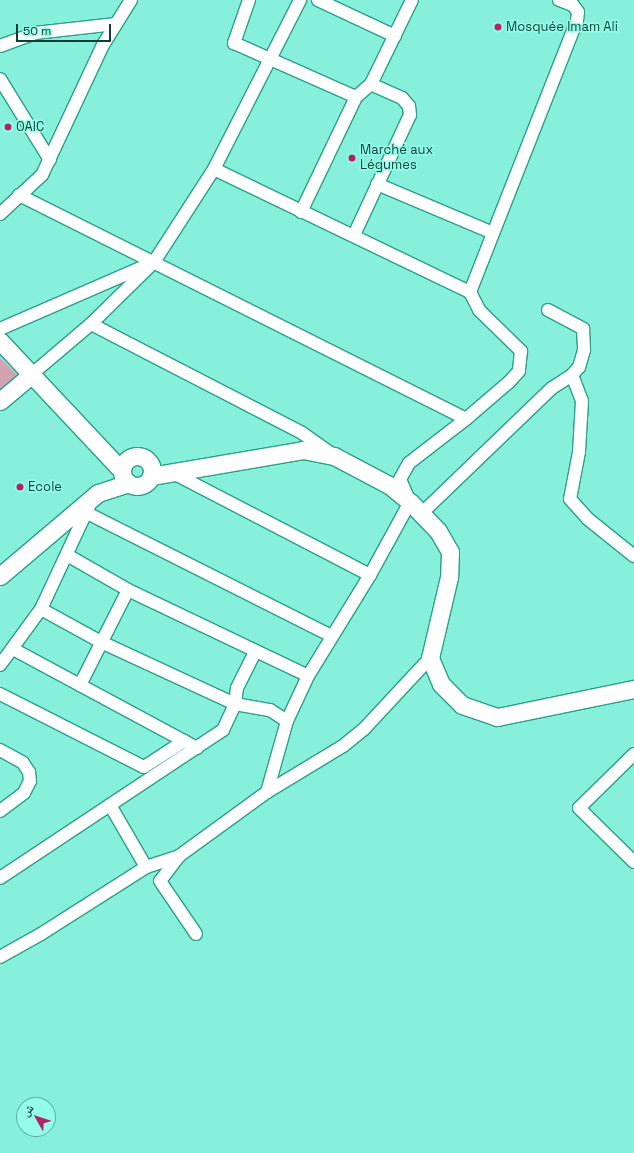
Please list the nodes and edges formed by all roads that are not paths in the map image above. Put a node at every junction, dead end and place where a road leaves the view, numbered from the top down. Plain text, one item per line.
1 (131, 0) edge
2 (249, 0) edge
3 (300, 0) edge
4 (318, 0) edge
5 (412, 0) edge
6 (559, 0) edge
7 (115, 24) junction
8 (395, 36) junction
9 (0, 46) edge
10 (271, 58) junction
11 (0, 79) edge
12 (371, 84) junction
13 (356, 97) junction
14 (50, 160) junction
15 (214, 169) junction
16 (377, 184) junction
17 (19, 196) junction
18 (301, 212) junction
19 (0, 214) edge
20 (493, 233) junction
21 (354, 235) junction
22 (154, 262) junction
23 (470, 292) junction
24 (548, 310) dead end
25 (91, 324) junction
26 (0, 329) edge
27 (0, 341) edge
28 (32, 374) junction
29 (572, 375) junction
30 (0, 401) edge
31 (466, 419) junction
32 (336, 457) junction
33 (126, 470) junction
34 (173, 473) junction
35 (151, 476) junction
36 (98, 493) junction
37 (416, 507) junction
38 (85, 512) junction
39 (67, 556) junction
40 (634, 556) edge
41 (370, 575) junction
42 (0, 576) edge
43 (128, 590) junction
44 (41, 609) junction
45 (332, 636) junction
46 (101, 642) junction
47 (13, 649) junction
48 (255, 652) junction
49 (430, 658) junction
50 (0, 665) edge
51 (308, 676) junction
52 (80, 685) junction
53 (632, 691) edge
54 (0, 694) edge
55 (235, 704) junction
56 (287, 721) junction
57 (184, 741) junction
58 (197, 748) junction
59 (0, 750) edge
60 (634, 754) edge
61 (267, 792) junction
62 (110, 805) junction
63 (0, 811) edge
64 (179, 856) junction
65 (634, 862) edge
66 (146, 867) junction
67 (0, 878) edge
68 (196, 934) dead end
69 (0, 957) edge

1 - 7 street
2 - 10 street
3 - 10 street
4 - 8 street
5 - 8 street
6 - 20 street
7 - 9 street
7 - 14 street
8 - 12 street
10 - 13 street
10 - 15 street
11 - 14 street
12 - 13 street
12 - 16 street
13 - 18 street
14 - 17 street
15 - 18 street
15 - 22 street
16 - 20 street
16 - 21 street
17 - 19 street
17 - 22 street
18 - 21 street
20 - 23 street
21 - 23 street
22 - 25 street
22 - 26 street
22 - 31 street
23 - 31 street
24 - 29 street
25 - 28 street
25 - 32 street
27 - 28 main road
28 - 30 main road
28 - 33 main road
29 - 37 street
29 - 40 street
31 - 37 street
32 - 34 main road
32 - 37 main road
33 - 35 main road
33 - 35 main road
33 - 36 main road
34 - 35 main road
34 - 41 street
36 - 38 street
36 - 42 main road
37 - 41 street
37 - 49 main road
38 - 39 street
38 - 45 street
39 - 43 street
39 - 44 street
41 - 45 street
43 - 46 street
43 - 48 street
44 - 46 street
44 - 47 street
45 - 51 street
46 - 52 street
46 - 55 street
47 - 50 street
47 - 52 street
48 - 51 street
48 - 55 street
49 - 53 main road
49 - 61 street
51 - 56 street
52 - 57 street
54 - 57 street
55 - 56 street
55 - 58 street
56 - 61 street
57 - 58 street
58 - 62 street
59 - 63 street
60 - 65 street
61 - 64 street
62 - 66 street
62 - 67 street
64 - 66 street
64 - 68 street
66 - 69 street

